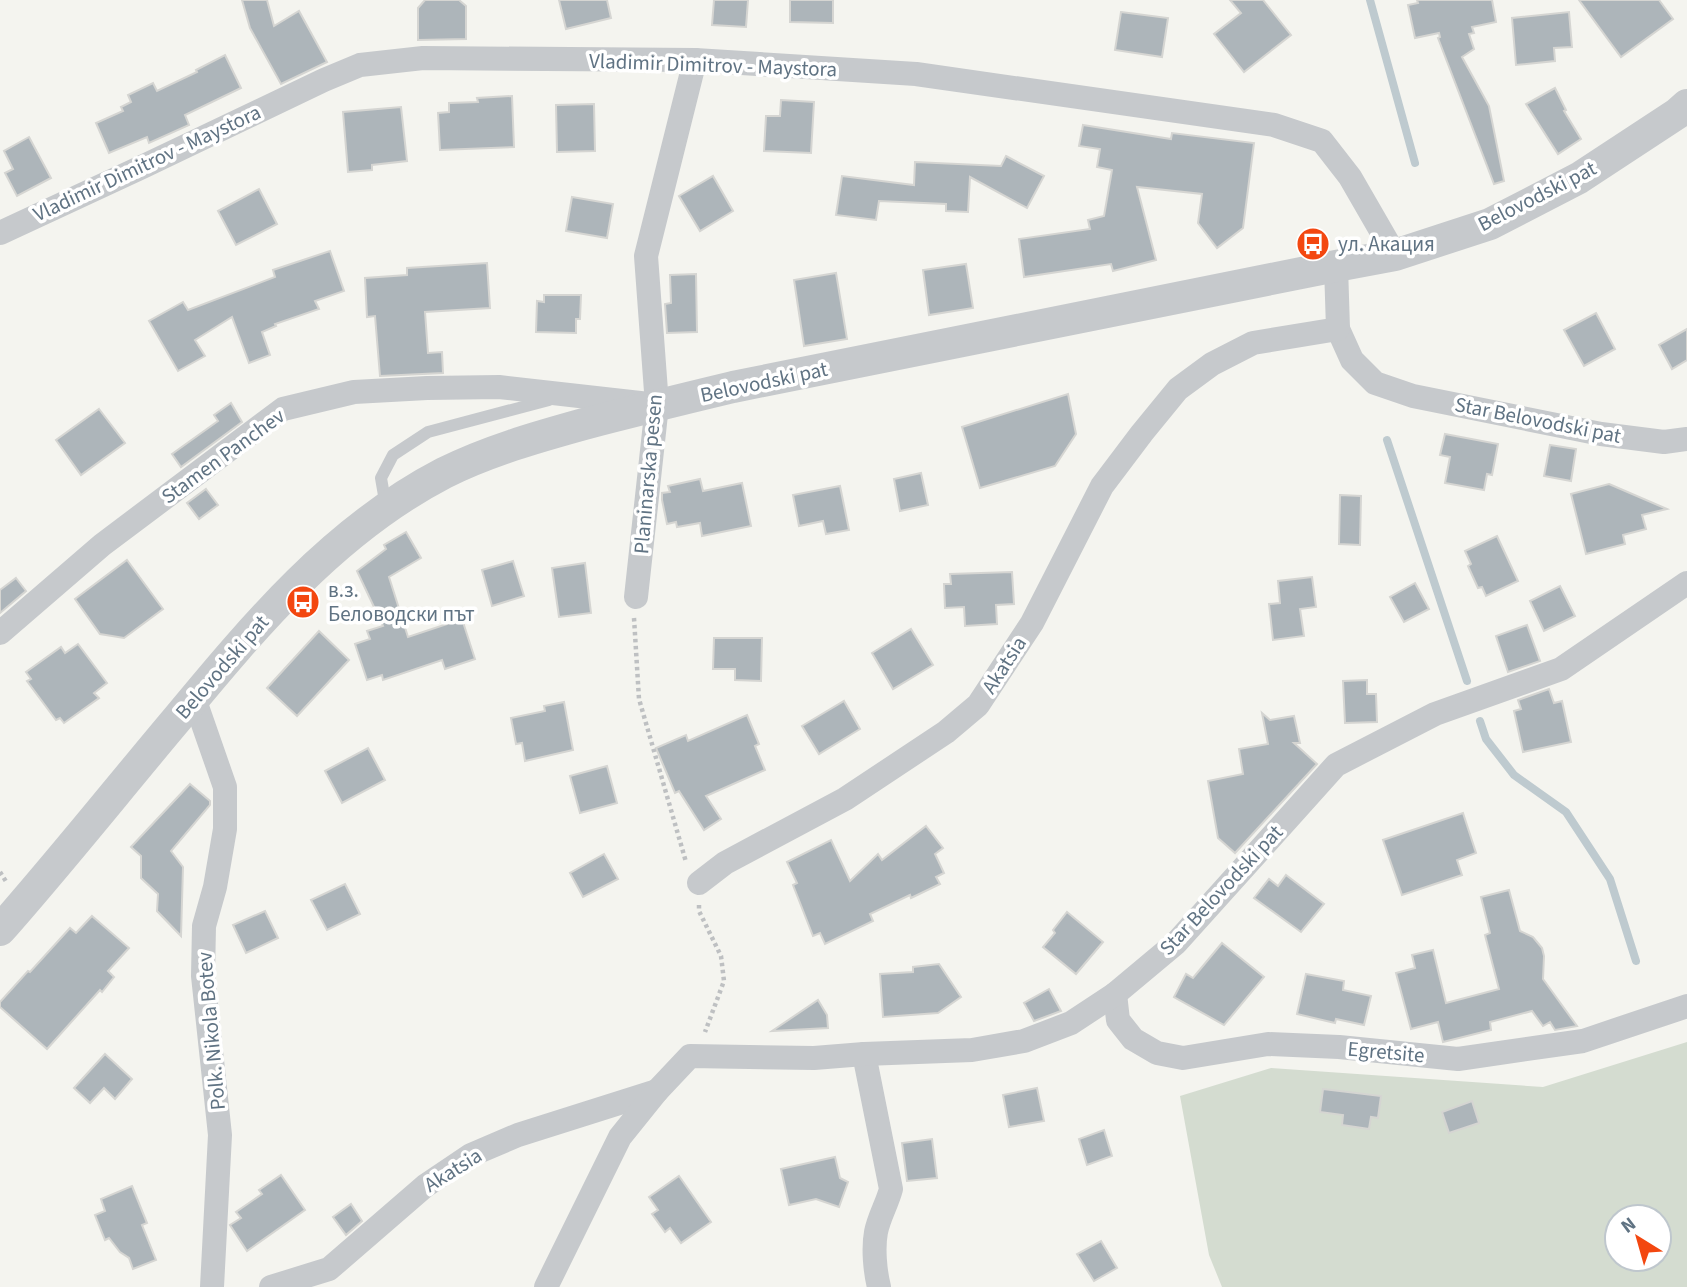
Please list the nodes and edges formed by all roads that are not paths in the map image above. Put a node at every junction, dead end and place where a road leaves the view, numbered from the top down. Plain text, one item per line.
1 (695, 60) junction
2 (1687, 105) edge
3 (0, 233) edge
4 (1395, 256) junction
5 (1336, 266) junction
6 (1338, 329) junction
7 (574, 394) junction
8 (657, 405) junction
9 (1687, 439) edge
10 (386, 508) junction
11 (1687, 583) edge
12 (636, 597) road end
13 (0, 633) edge
14 (194, 698) junction
15 (699, 883) road end
16 (0, 930) edge
17 (1115, 994) junction
18 (1687, 1006) edge
19 (864, 1054) junction
20 (657, 1091) junction
21 (212, 1287) edge
22 (271, 1287) edge
23 (546, 1287) edge
24 (879, 1287) edge

1 - 3 street, Vladimir Dimitrov - Maystora
1 - 4 street, Vladimir Dimitrov - Maystora
1 - 8 street, Planinarska pesen
2 - 4 street, Belovodski pat
4 - 5 street, Belovodski pat
5 - 6 street
5 - 8 street, Belovodski pat
6 - 9 street, Star Belovodski pat
6 - 15 street, Akatsia
7 - 8 street, Stamen Panchev
7 - 10 lane
7 - 13 street, Stamen Panchev
8 - 10 street, Belovodski pat
8 - 12 street, Planinarska pesen
10 - 14 street, Belovodski pat
11 - 17 street, Star Belovodski pat
14 - 16 street, Belovodski pat
14 - 21 street, Polk. Nikola Botev
17 - 18 street, Egretsite
17 - 19 street, Star Belovodski pat
19 - 20 street, Star Belovodski pat
19 - 24 street
20 - 22 street, Akatsia
20 - 23 street

